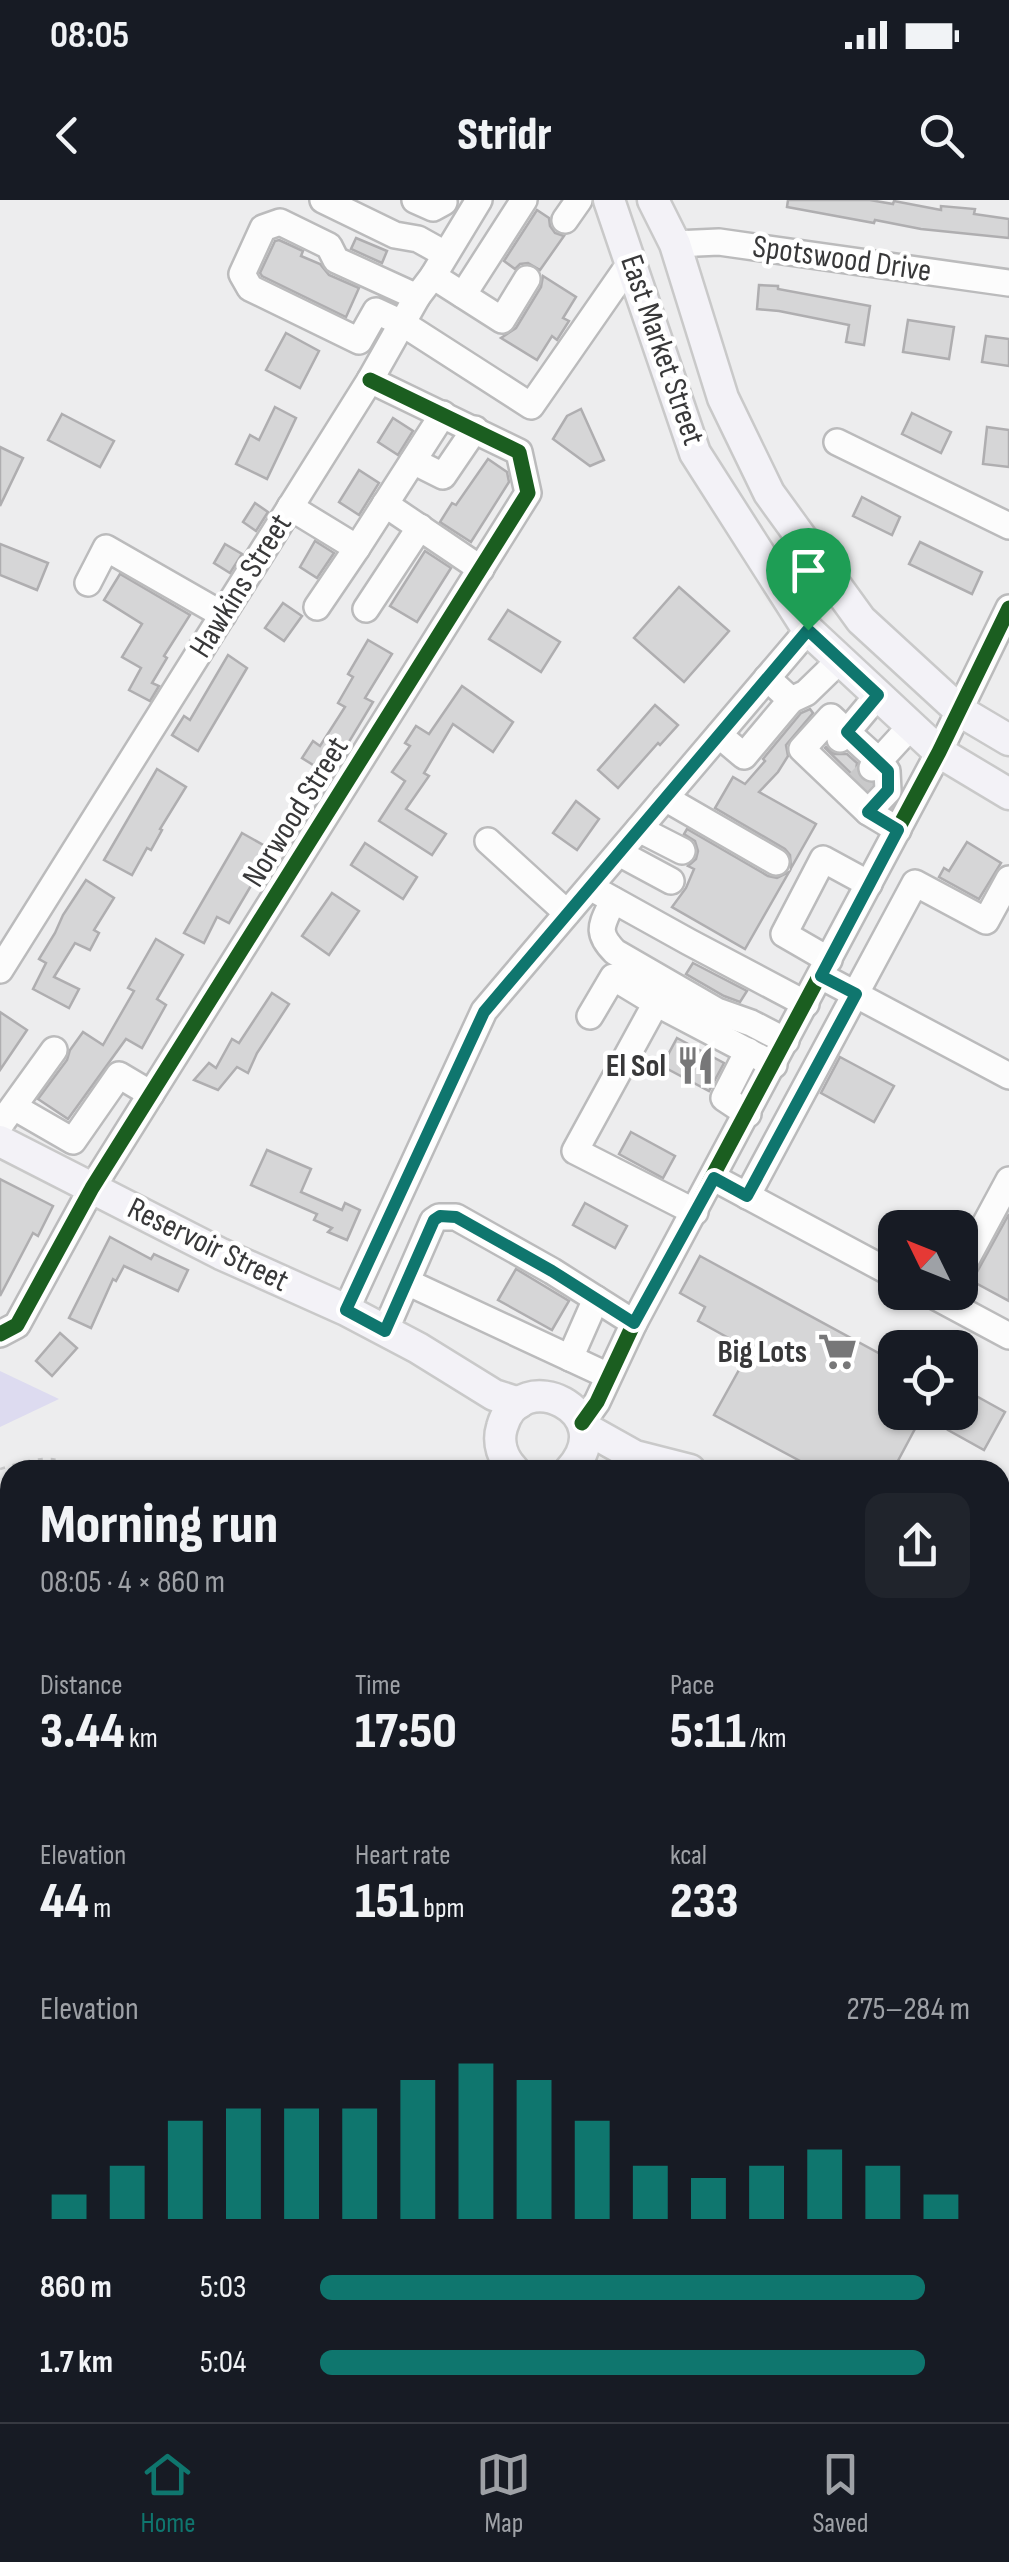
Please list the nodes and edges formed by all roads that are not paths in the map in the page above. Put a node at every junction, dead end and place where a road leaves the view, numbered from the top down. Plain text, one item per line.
1 (323, 200) edge
2 (415, 200) edge
3 (524, 200) edge
4 (610, 200) edge
5 (652, 200) edge
6 (444, 201) edge
7 (474, 208) edge
8 (675, 244) junction
9 (631, 262) junction
10 (439, 265) junction
11 (527, 279) dead end
12 (1009, 284) edge
13 (463, 295) junction
14 (417, 297) junction
15 (402, 324) junction
16 (359, 342) junction
17 (384, 355) junction
18 (370, 380) junction
19 (443, 414) junction
20 (475, 429) junction
21 (836, 442) dead end
22 (413, 461) junction
23 (385, 504) junction
24 (290, 507) junction
25 (1009, 526) edge
26 (420, 528) junction
27 (357, 548) junction
28 (481, 569) junction
29 (88, 584) dead end
30 (316, 608) dead end
31 (1009, 608) edge
32 (366, 609) dead end
33 (223, 615) junction
34 (808, 630) junction
35 (840, 660) junction
36 (767, 678) junction
37 (878, 695) junction
38 (791, 700) junction
39 (960, 711) junction
40 (911, 726) junction
41 (719, 735) junction
42 (1009, 740) edge
43 (832, 748) junction
44 (939, 752) junction
45 (864, 777) junction
46 (1009, 794) edge
47 (665, 798) junction
48 (868, 812) junction
49 (638, 830) junction
50 (898, 830) junction
51 (488, 841) dead end
52 (619, 852) junction
53 (682, 852) dead end
54 (793, 871) junction
55 (1009, 879) edge
56 (671, 881) dead end
57 (870, 884) junction
58 (590, 886) junction
59 (613, 900) junction
60 (568, 913) junction
61 (825, 968) junction
62 (0, 970) edge
63 (856, 994) junction
64 (656, 1004) junction
65 (806, 1004) junction
66 (590, 1016) dead end
67 (786, 1041) junction
68 (54, 1050) dead end
69 (748, 1051) junction
70 (774, 1065) junction
71 (1009, 1076) edge
72 (151, 1094) junction
73 (748, 1114) junction
74 (7, 1116) edge
75 (0, 1141) edge
76 (714, 1178) junction
77 (1009, 1180) edge
78 (92, 1188) junction
79 (747, 1196) junction
80 (696, 1212) junction
81 (978, 1238) edge
82 (878, 1266) edge
83 (407, 1282) junction
84 (596, 1299) junction
85 (346, 1310) junction
86 (964, 1310) edge
87 (634, 1323) junction
88 (385, 1331) junction
89 (0, 1334) edge
90 (1009, 1336) edge
91 (418, 1348) junction
92 (570, 1358) junction
93 (600, 1372) junction
94 (561, 1400) junction
95 (519, 1403) junction
96 (584, 1426) junction
97 (635, 1456) junction
98 (508, 1460) edge
99 (577, 1460) edge
100 (611, 1460) edge
101 (651, 1460) edge

1 - 10 street
2 - 6 street
3 - 13 street
4 - 9 main road, East Market Street
5 - 8 main road, East Market Street
6 - 7 street
7 - 10 street, Hawkins Street
8 - 12 street, Spotswood Drive
8 - 39 main road, East Market Street
9 - 15 street
9 - 34 main road, East Market Street
10 - 13 street
10 - 14 street, Hawkins Street
11 - 13 street
14 - 15 street, Hawkins Street
14 - 16 street
15 - 16 street
15 - 17 street, Hawkins Street
16 - 17 street
17 - 18 street, Hawkins Street
18 - 19 street, Norwood Street
18 - 24 street, Hawkins Street
19 - 20 street, Norwood Street
19 - 22 street
20 - 22 street
20 - 28 street, Norwood Street
21 - 25 street
22 - 23 street
23 - 26 street
23 - 27 street
24 - 27 street
24 - 33 street, Hawkins Street
26 - 28 street
26 - 32 street
27 - 30 street
28 - 72 street, Norwood Street
29 - 33 street
31 - 39 street
33 - 62 street, Hawkins Street
34 - 35 main road, East Market Street
34 - 36 street
35 - 37 main road, East Market Street
35 - 38 street
36 - 38 street
36 - 41 street
37 - 40 main road, East Market Street
37 - 43 street
38 - 41 street
39 - 42 main road, East Market Street
39 - 44 street
40 - 44 main road, East Market Street
40 - 45 street
41 - 47 street
43 - 45 street
43 - 45 street
44 - 46 main road, East Market Street
44 - 50 street
45 - 48 street
45 - 48 street
47 - 49 street
47 - 54 street
48 - 50 street
49 - 52 street
49 - 53 street
50 - 57 street
51 - 60 street
52 - 56 street
52 - 58 street
54 - 57 street
54 - 61 street
55 - 63 street
57 - 61 street
58 - 59 street
58 - 60 street
59 - 65 street
59 - 67 street
60 - 85 street
61 - 63 street
61 - 65 street
63 - 71 street
63 - 79 street
64 - 66 street
64 - 69 street
64 - 80 street
65 - 67 street
67 - 70 street
68 - 74 street
69 - 70 street
69 - 73 street
70 - 73 street
72 - 74 street
72 - 78 street, Norwood Street
73 - 76 street
75 - 78 main road, Reservoir Street
76 - 79 street
76 - 80 street
77 - 81 street
78 - 85 main road, Reservoir Street
78 - 89 street, Norwood Street
79 - 82 street
80 - 87 street
83 - 84 street
83 - 88 street
83 - 92 street
84 - 87 street
84 - 92 street
85 - 88 main road, Reservoir Street
86 - 90 street
87 - 93 street
87 - 96 street
88 - 91 main road, Reservoir Street
91 - 95 main road, Reservoir Street
91 - 98 main road, Reservoir Street
92 - 93 street
93 - 94 street
94 - 95 main road
94 - 96 main road
95 - 98 main road
96 - 97 main road
96 - 99 main road
97 - 100 main road
97 - 101 main road

